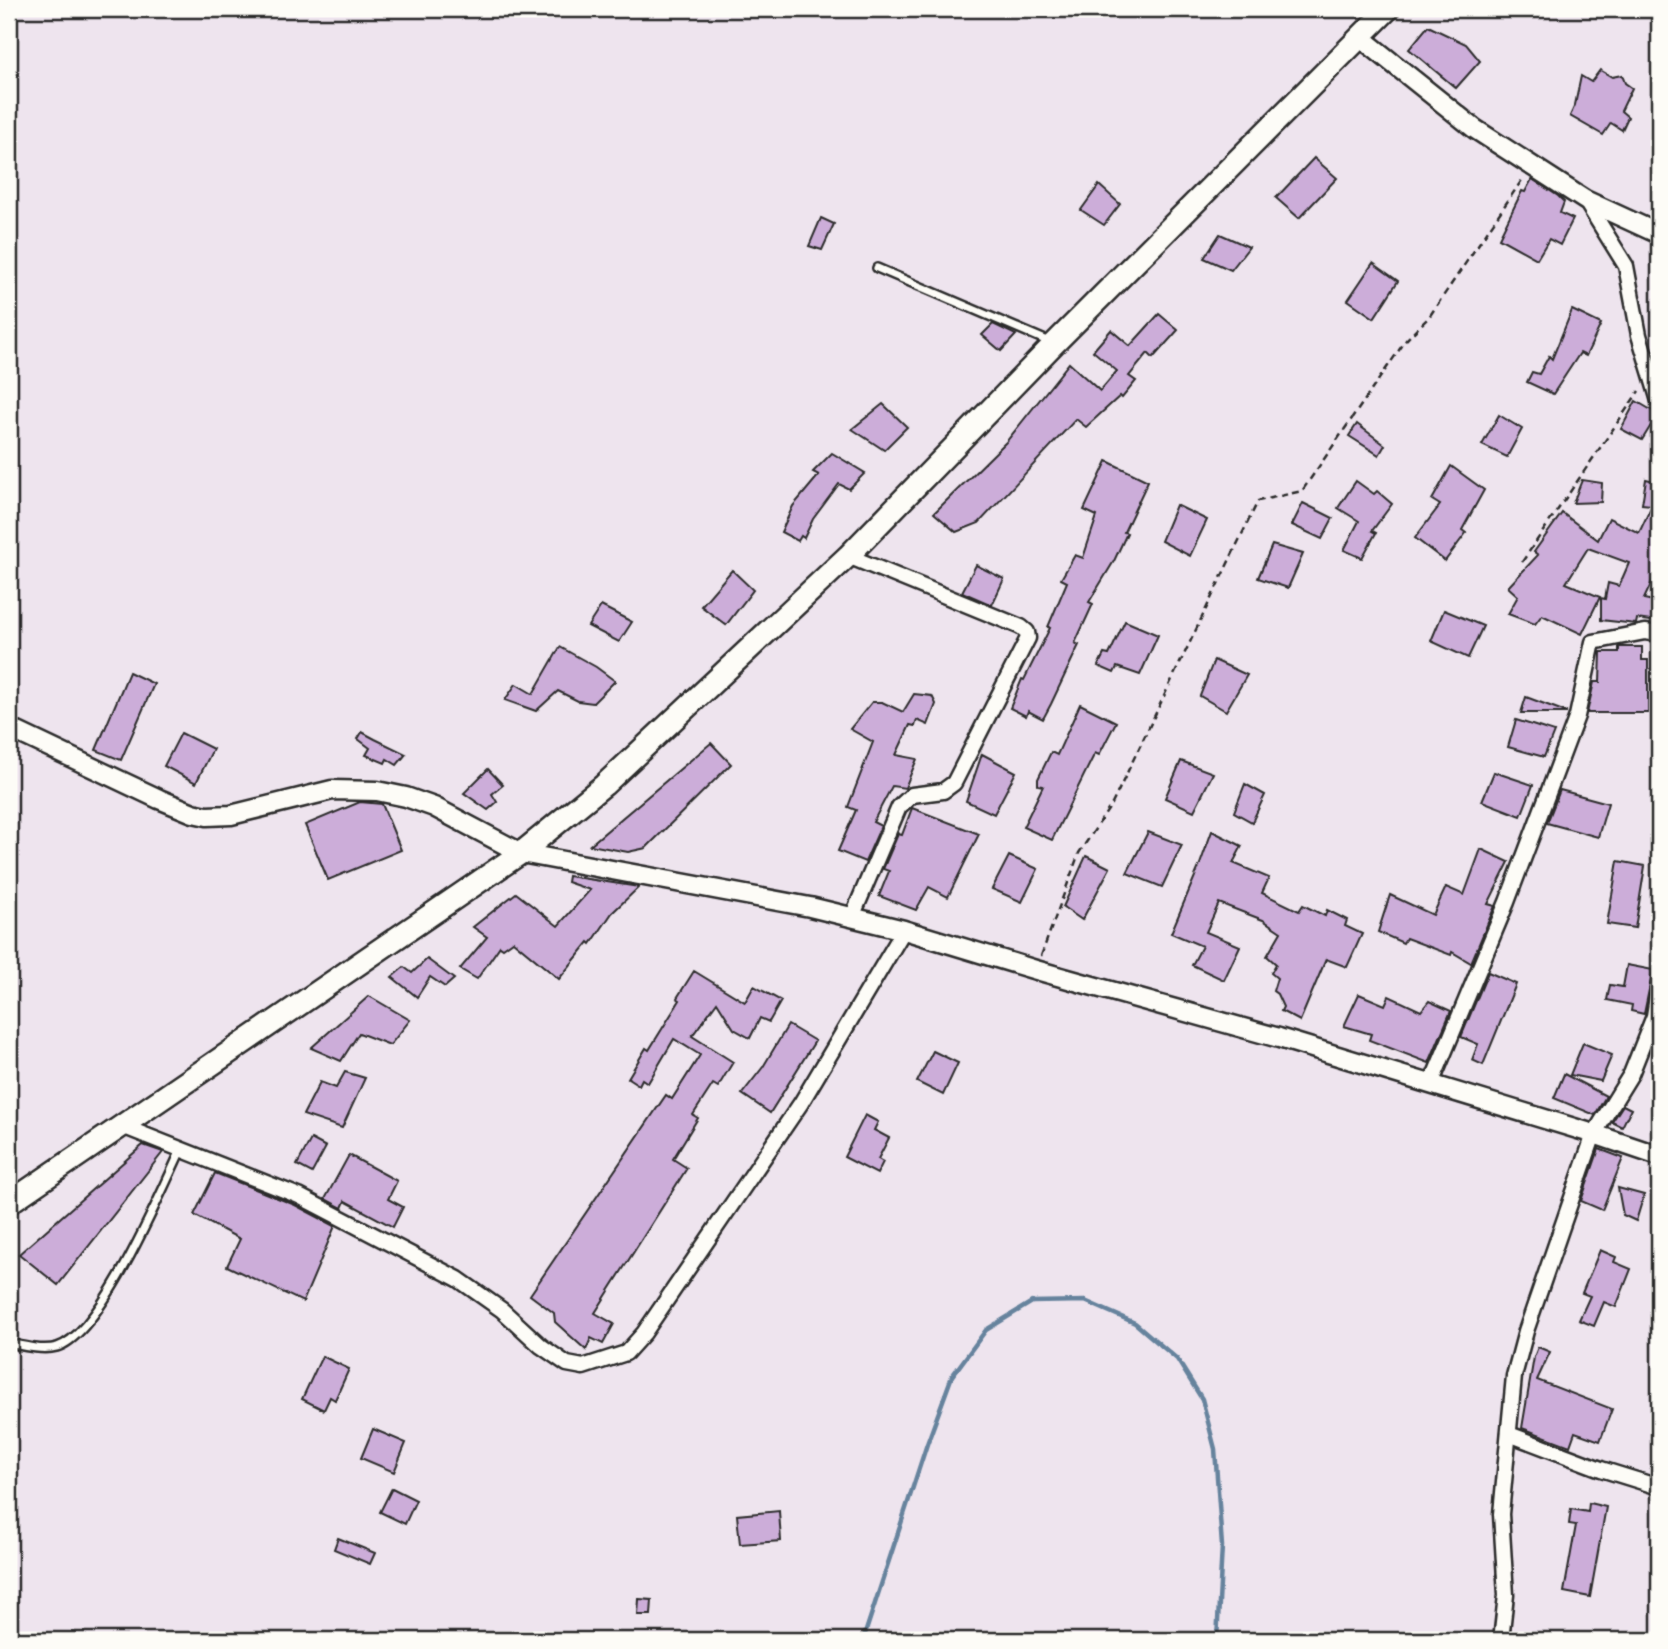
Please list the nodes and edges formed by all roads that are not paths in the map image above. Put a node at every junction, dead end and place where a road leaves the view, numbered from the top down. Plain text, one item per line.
1 (1388, 9) edge
2 (1360, 37) junction
3 (1585, 200) junction
4 (1659, 234) edge
5 (877, 268) dead end
6 (1054, 344) junction
7 (1659, 401) edge
8 (848, 556) junction
9 (1659, 634) edge
10 (9, 728) edge
11 (521, 853) junction
12 (852, 917) junction
13 (904, 930) junction
14 (1659, 984) edge
15 (1431, 1084) junction
16 (122, 1126) junction
17 (1594, 1133) junction
18 (182, 1149) junction
19 (1659, 1156) edge
20 (9, 1203) edge
21 (9, 1343) edge
22 (1509, 1434) junction
23 (1659, 1487) edge
24 (1501, 1640) edge

1 - 2 main road
2 - 3 street
2 - 6 main road
3 - 4 street
3 - 7 street
5 - 6 lane
6 - 8 main road
8 - 11 main road
8 - 12 street
9 - 15 street
10 - 11 street
11 - 12 street
11 - 16 main road
12 - 13 street
13 - 15 street
13 - 18 street
14 - 17 street
15 - 17 street
16 - 18 street
16 - 20 main road
17 - 19 street
17 - 22 street
18 - 21 lane
22 - 23 street
22 - 24 street

